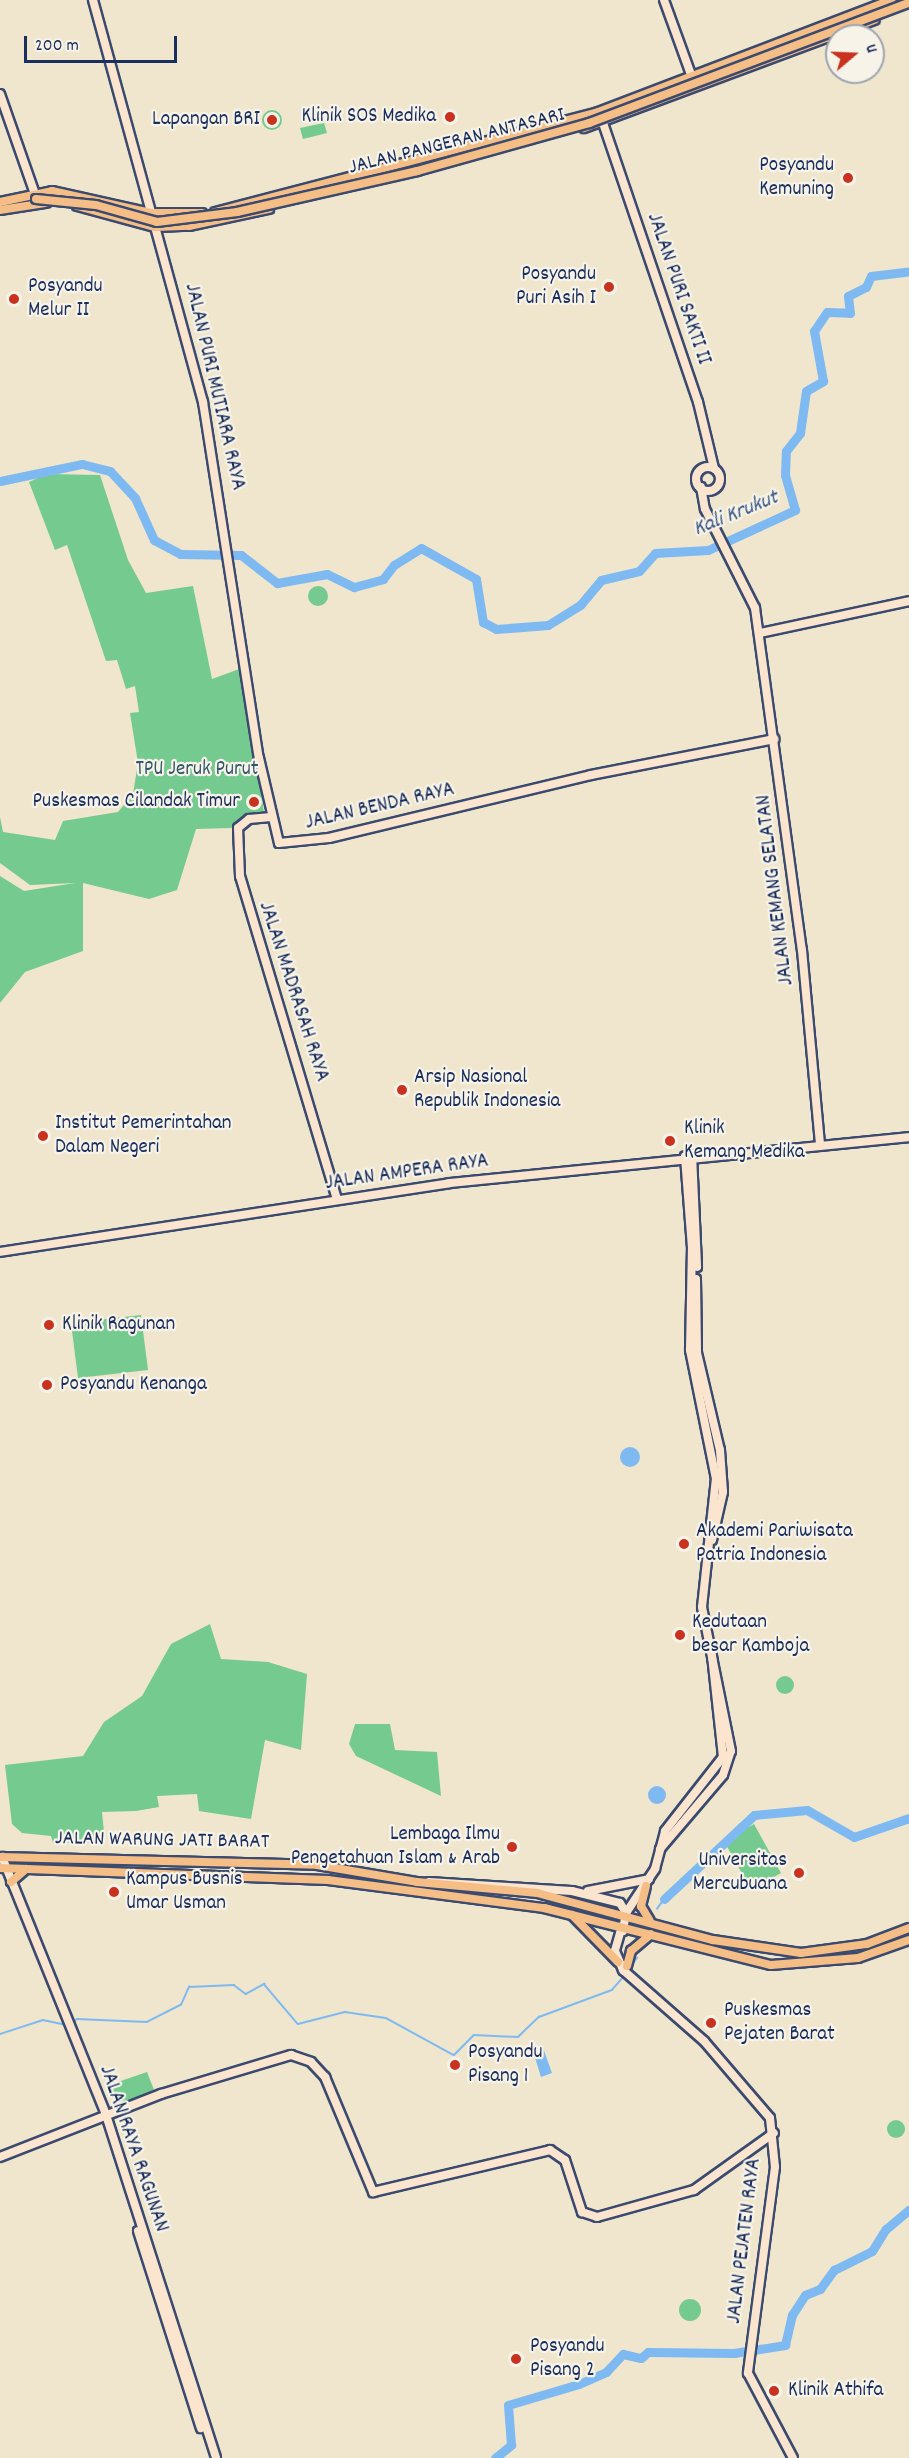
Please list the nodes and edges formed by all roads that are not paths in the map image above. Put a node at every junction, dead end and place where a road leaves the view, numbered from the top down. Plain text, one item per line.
1 (93, 0) edge
2 (664, 0) edge
3 (891, 0) edge
4 (904, 0) edge
5 (909, 4) edge
6 (760, 51) junction
7 (765, 63) junction
8 (692, 78) junction
9 (697, 89) junction
10 (0, 94) edge
11 (603, 123) junction
12 (536, 129) junction
13 (539, 140) junction
14 (35, 195) junction
15 (0, 202) edge
16 (18, 204) junction
17 (0, 210) edge
18 (152, 211) junction
19 (215, 212) junction
20 (155, 227) junction
21 (714, 468) junction
22 (701, 487) junction
23 (231, 554) joint
24 (909, 601) edge
25 (760, 633) junction
26 (775, 739) junction
27 (271, 817) junction
28 (909, 1137) edge
29 (820, 1144) junction
30 (688, 1155) junction
31 (337, 1200) junction
32 (0, 1252) edge
33 (3, 1868) edge
34 (26, 1869) junction
35 (648, 1882) junction
36 (428, 1883) junction
37 (572, 1891) junction
38 (626, 1912) junction
39 (571, 1914) junction
40 (654, 1922) junction
41 (622, 1925) junction
42 (909, 1928) edge
43 (653, 1935) junction
44 (909, 1940) edge
45 (618, 1962) junction
46 (627, 1968) junction
47 (104, 2116) junction
48 (774, 2133) junction
49 (775, 2144) junction
50 (761, 2146) junction
51 (0, 2157) edge
52 (211, 2458) edge
53 (216, 2458) edge
54 (793, 2458) edge

1 - 18 street, JALAN PURI MUTIARA RAYA
2 - 8 street
3 - 6 main road, JALAN PANGERAN ANTASARI
4 - 19 main road, bridge
5 - 7 main road, JALAN PANGERAN ANTASARI
5 - 14 main road, bridge
6 - 7 main road
6 - 8 main road, JALAN PANGERAN ANTASARI
7 - 9 main road, JALAN PANGERAN ANTASARI
8 - 9 street
8 - 12 main road, JALAN PANGERAN ANTASARI
9 - 11 main road, JALAN PANGERAN ANTASARI
10 - 14 street
11 - 13 main road, JALAN PANGERAN ANTASARI
11 - 21 street, JALAN PURI SAKTI II
12 - 13 main road
12 - 19 main road, JALAN PANGERAN ANTASARI
13 - 20 main road, JALAN PANGERAN ANTASARI
14 - 15 main road, JALAN PANGERAN ANTASARI
14 - 16 main road
14 - 18 main road, JALAN PANGERAN ANTASARI
16 - 17 main road, JALAN PANGERAN ANTASARI
16 - 20 main road, JALAN PANGERAN ANTASARI
18 - 19 main road, JALAN PANGERAN ANTASARI
18 - 20 street, JALAN PURI MUTIARA RAYA
20 - 23 street, JALAN PURI MUTIARA RAYA
21 - 22 street
21 - 22 street
22 - 25 street, JALAN KEMANG SELATAN
23 - 27 street, JALAN BENDA RAYA
24 - 25 street
25 - 26 street, JALAN KEMANG SELATAN
26 - 27 street, JALAN BENDA RAYA
26 - 29 street, JALAN KEMANG SELATAN
27 - 31 street, JALAN MADRASAH RAYA
28 - 29 street, JALAN AMPERA RAYA
29 - 30 street, JALAN AMPERA RAYA
30 - 31 street, JALAN AMPERA RAYA
30 - 35 street
31 - 32 street, JALAN AMPERA RAYA
33 - 34 main road
33 - 34 main road, JALAN WARUNG JATI BARAT
33 - 36 main road, JALAN WARUNG JATI BARAT
33 - 47 street, JALAN RAYA RAGUNAN
34 - 39 main road, JALAN WARUNG JATI BARAT
35 - 37 street
35 - 38 street
35 - 40 main road
36 - 37 street, JALAN WARUNG JATI BARAT
36 - 38 main road, JALAN WARUNG JATI BARAT
37 - 38 street, JALAN WARUNG JATI BARAT
38 - 40 main road
38 - 41 street
39 - 41 main road, JALAN WARUNG JATI BARAT
39 - 45 main road
40 - 42 main road
41 - 43 main road, JALAN WARUNG JATI BARAT
41 - 45 street
41 - 46 street
43 - 44 main road, JALAN WARUNG JATI BARAT
43 - 46 main road
45 - 46 street, JALAN PEJATEN RAYA
46 - 48 street, JALAN PEJATEN RAYA
47 - 50 street
47 - 51 street
47 - 52 street, JALAN RAYA RAGUNAN
47 - 53 street, JALAN RAYA RAGUNAN
48 - 49 street, JALAN PEJATEN RAYA
48 - 50 street
49 - 50 street
49 - 54 street, JALAN PEJATEN RAYA

